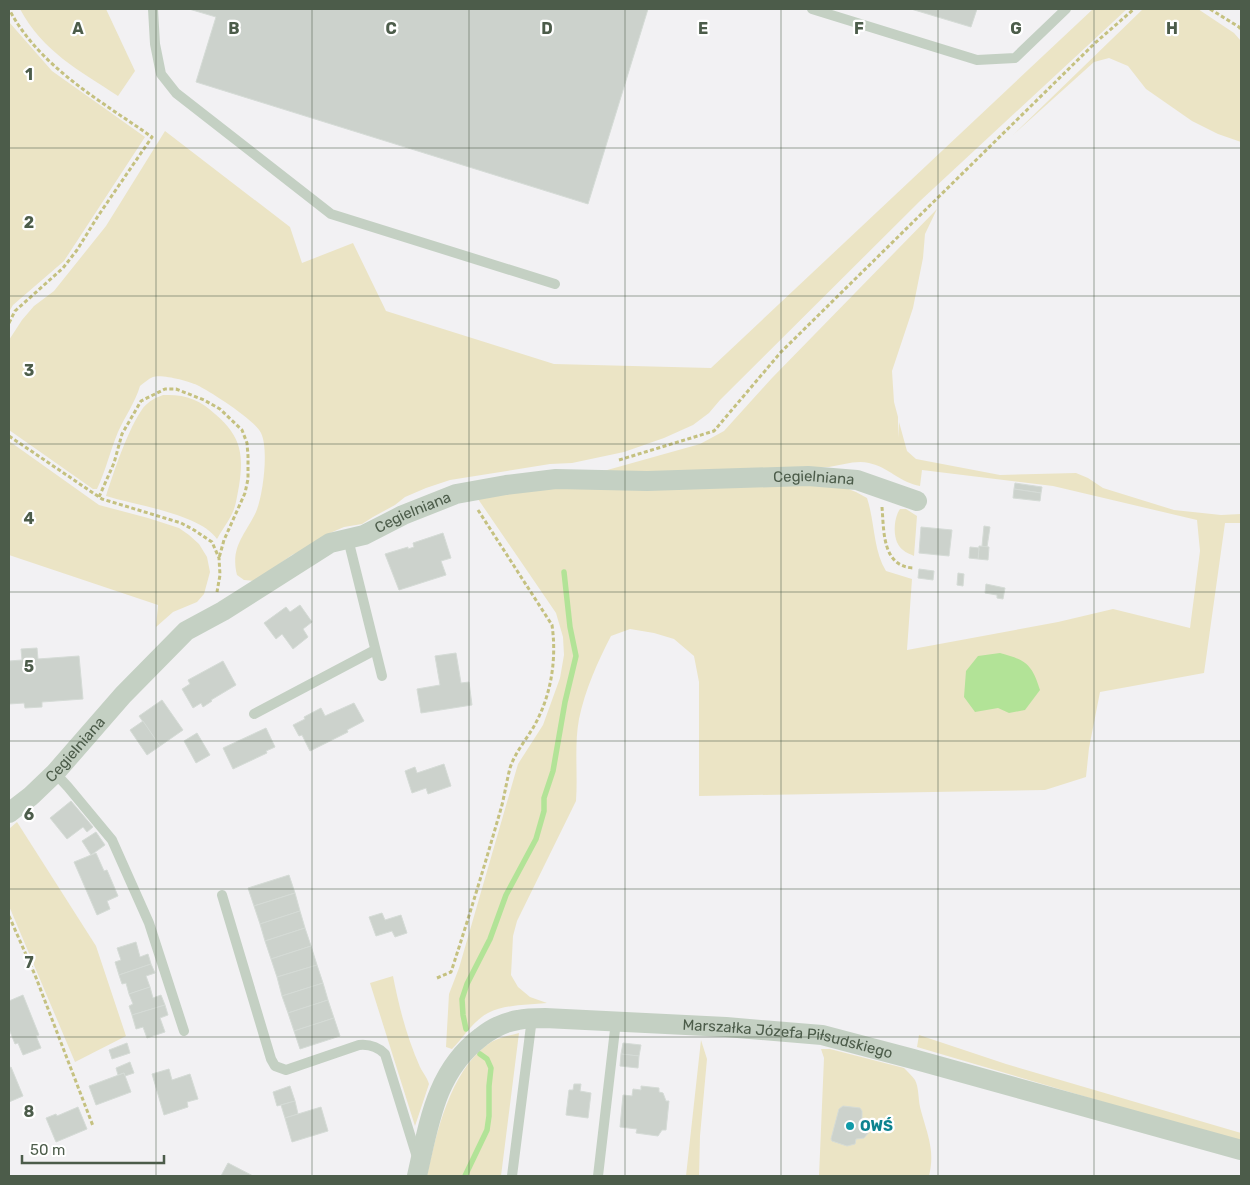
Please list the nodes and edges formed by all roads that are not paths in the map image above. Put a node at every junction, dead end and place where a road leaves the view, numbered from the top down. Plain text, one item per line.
1 (153, 9) edge
2 (812, 9) edge
3 (1066, 9) edge
4 (555, 284) dead end
5 (917, 501) dead end
6 (348, 539) junction
7 (376, 650) junction
8 (382, 676) dead end
9 (254, 714) dead end
10 (55, 773) junction
11 (9, 813) edge
12 (222, 895) dead end
13 (532, 1018) junction
14 (616, 1021) junction
15 (184, 1032) dead end
16 (1241, 1150) edge
17 (418, 1171) edge
18 (512, 1176) edge
19 (598, 1176) edge

1 - 4 lane
2 - 3 lane
5 - 6 street, Cegielniana
6 - 7 lane
6 - 10 street, Cegielniana
7 - 8 lane
7 - 9 lane
10 - 11 street, Cegielniana
10 - 15 lane
12 - 17 lane
13 - 14 street, Marszałka Józefa Piłsudskiego
13 - 17 street, Marszałka Józefa Piłsudskiego
13 - 18 lane
14 - 16 street, Marszałka Józefa Piłsudskiego
14 - 19 lane

